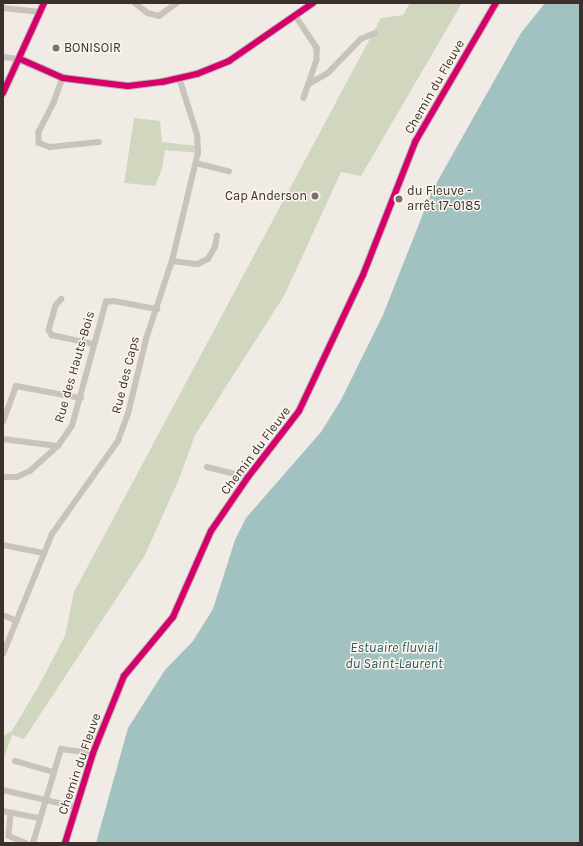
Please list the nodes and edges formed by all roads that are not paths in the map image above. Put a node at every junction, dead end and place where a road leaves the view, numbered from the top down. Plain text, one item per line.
1 (44, 3) edge
2 (135, 3) edge
3 (177, 3) edge
4 (313, 3) edge
5 (496, 3) edge
6 (3, 8) edge
7 (41, 12) junction
8 (295, 15) junction
9 (375, 33) dead end
10 (3, 57) edge
11 (20, 59) junction
12 (63, 78) junction
13 (179, 78) junction
14 (309, 84) junction
15 (3, 94) edge
16 (304, 98) dead end
17 (99, 142) dead end
18 (196, 163) junction
19 (229, 171) dead end
20 (217, 236) dead end
21 (172, 261) junction
22 (62, 299) dead end
23 (157, 309) junction
24 (93, 344) junction
25 (81, 398) junction
26 (3, 422) edge
27 (3, 439) edge
28 (58, 446) junction
29 (207, 467) dead end
30 (3, 477) edge
31 (248, 477) junction
32 (3, 545) edge
33 (44, 553) junction
34 (3, 615) edge
35 (17, 621) junction
36 (3, 654) edge
37 (93, 753) junction
38 (15, 761) dead end
39 (53, 772) junction
40 (3, 790) edge
41 (44, 800) junction
42 (76, 807) junction
43 (3, 812) edge
44 (11, 813) junction
45 (39, 818) junction
46 (26, 843) edge
47 (33, 843) edge
48 (65, 843) edge

1 - 7 street
2 - 3 street
4 - 8 street
5 - 31 street, Chemin du Fleuve
6 - 7 street
7 - 11 street
8 - 13 street
8 - 14 street
9 - 14 street
10 - 11 street
11 - 12 street
11 - 15 street
12 - 13 street
12 - 17 street
13 - 18 street, Rue des Caps
14 - 16 street
18 - 19 street
18 - 21 street, Rue des Caps
20 - 21 street
21 - 23 street, Rue des Caps
22 - 24 street
23 - 24 street, Rue des Hauts-Bois
23 - 33 street, Rue des Caps
24 - 25 street, Rue des Hauts-Bois
25 - 26 street
25 - 28 street, Rue des Hauts-Bois
27 - 28 street
28 - 30 street, Rue des Hauts-Bois
29 - 31 street
31 - 37 street, Chemin du Fleuve
32 - 33 street
33 - 35 street, Rue des Caps
34 - 35 street
35 - 36 street, Rue des Caps
37 - 39 street
37 - 42 street, Chemin du Fleuve
38 - 39 street
39 - 41 street
40 - 41 street
41 - 42 street
41 - 45 street
42 - 48 street, Chemin du Fleuve
43 - 44 street
44 - 45 street
44 - 46 street
45 - 47 street

